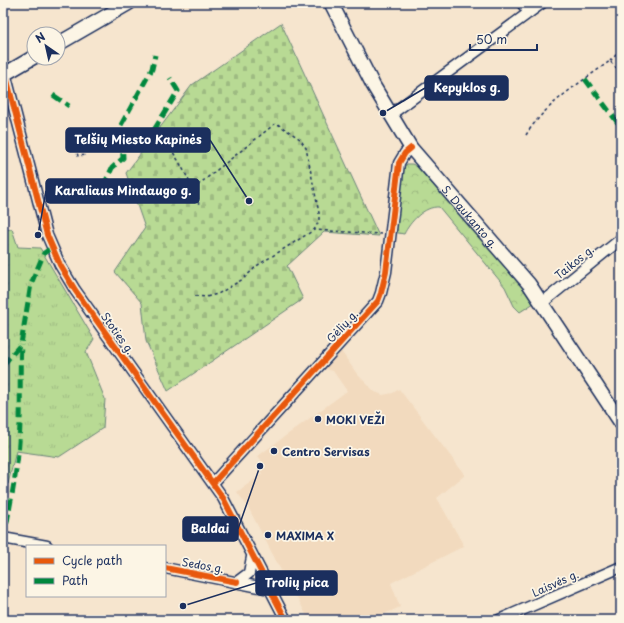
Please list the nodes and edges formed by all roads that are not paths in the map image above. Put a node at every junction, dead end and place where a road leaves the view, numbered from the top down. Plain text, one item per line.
1 (129, 3) edge
2 (332, 3) edge
3 (522, 3) edge
4 (542, 3) edge
5 (529, 13) junction
6 (66, 39) edge
7 (26, 61) edge
8 (4, 71) edge
9 (390, 115) junction
10 (411, 148) junction
11 (621, 239) edge
12 (542, 303) junction
13 (621, 423) edge
14 (213, 483) junction
15 (3, 538) edge
16 (42, 545) edge
17 (252, 556) junction
18 (621, 567) edge
19 (166, 568) edge
20 (237, 582) junction
21 (269, 589) junction
22 (286, 620) edge
23 (499, 620) edge

1 - 6 main road
2 - 9 main road, S. Daukanto g.
3 - 5 street
4 - 5 street
5 - 9 street
7 - 8 main road
8 - 14 street, Stoties g.
9 - 10 main road, S. Daukanto g.
10 - 12 main road, S. Daukanto g.
10 - 14 street, Gėlių g.
11 - 12 street, Taikos g.
12 - 13 main road, S. Daukanto g.
14 - 17 street, Stoties g.
15 - 16 street
17 - 20 street, Sedos g.
17 - 21 street, Stoties g.
18 - 23 street, Laisvės g.
19 - 20 street, Sedos g.
20 - 21 street, Sedos g.
21 - 22 street, Stoties g.

